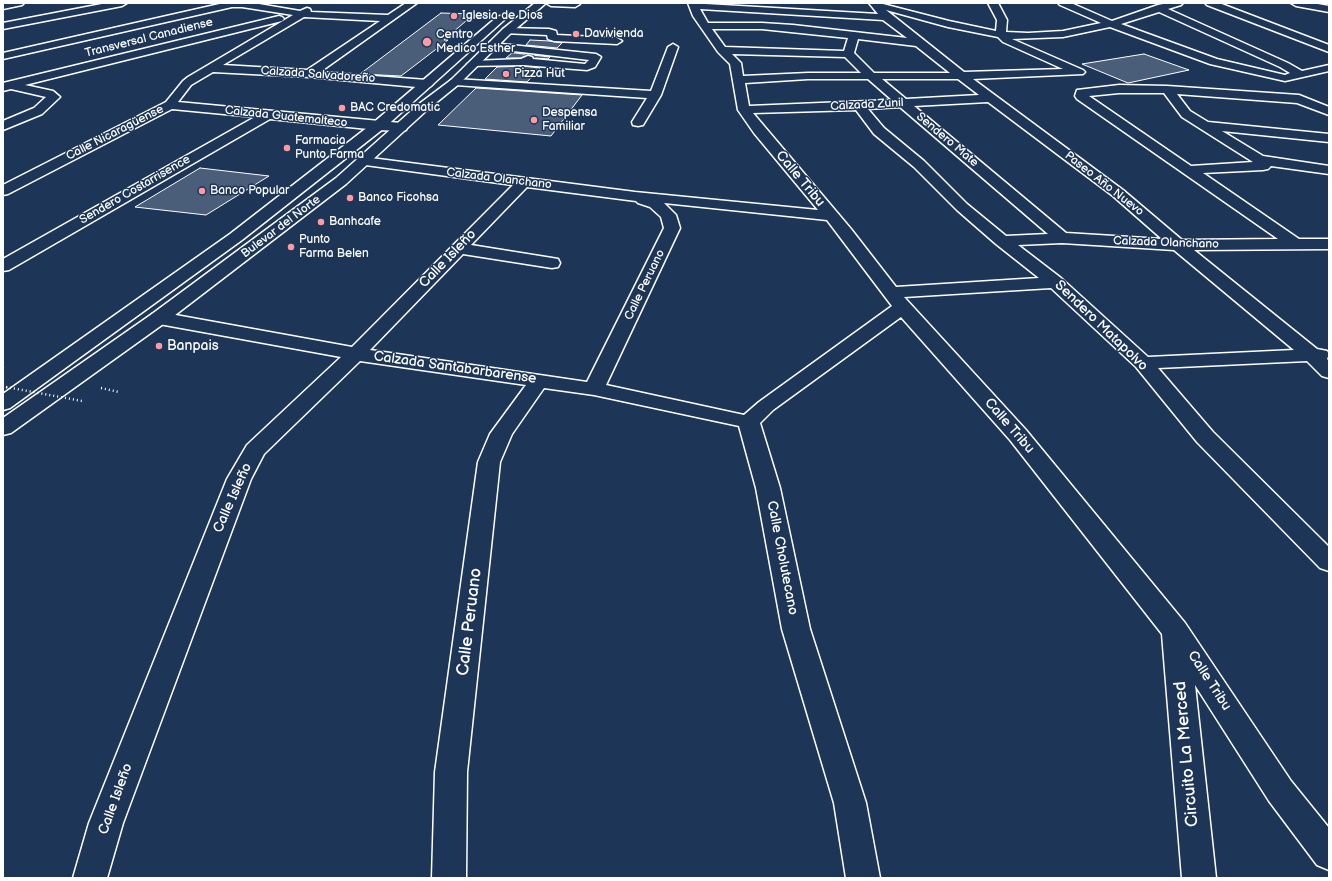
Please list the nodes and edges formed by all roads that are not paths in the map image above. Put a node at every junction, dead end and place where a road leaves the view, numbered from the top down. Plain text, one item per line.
1 (19, 3) edge
2 (122, 3) edge
3 (322, 3) edge
4 (412, 3) edge
5 (519, 3) edge
6 (541, 3) edge
7 (551, 3) edge
8 (993, 3) edge
9 (1063, 3) edge
10 (1178, 3) edge
11 (1210, 3) edge
12 (1296, 3) edge
13 (575, 4) dead end
14 (875, 4) edge
15 (694, 5) edge
16 (3, 6) edge
17 (1158, 8) junction
18 (1326, 9) edge
19 (302, 14) junction
20 (1306, 16) dead end
21 (886, 17) junction
22 (388, 18) junction
23 (1111, 24) junction
24 (3, 26) edge
25 (705, 26) junction
26 (1277, 28) junction
27 (507, 31) junction
28 (1256, 33) dead end
29 (1001, 35) junction
30 (854, 36) junction
31 (1242, 36) dead end
32 (613, 38) dead end
33 (1228, 40) junction
34 (919, 43) junction
35 (492, 46) junction
36 (673, 47) dead end
37 (1329, 49) edge
38 (722, 50) junction
39 (1178, 50) junction
40 (848, 54) junction
41 (3, 56) edge
42 (529, 56) junction
43 (473, 64) junction
44 (210, 68) junction
45 (1329, 68) edge
46 (309, 74) junction
47 (1300, 74) junction
48 (871, 76) junction
49 (961, 76) junction
50 (1329, 77) edge
51 (1285, 78) junction
52 (739, 80) junction
53 (1196, 80) dead end
54 (1099, 81) dead end
55 (455, 82) junction
56 (427, 84) junction
57 (7, 86) edge
58 (1119, 89) junction
59 (1167, 90) junction
60 (1197, 92) junction
61 (655, 95) junction
62 (991, 98) junction
63 (1299, 99) junction
64 (903, 103) junction
65 (170, 104) junction
66 (859, 106) junction
67 (744, 110) junction
68 (1329, 111) edge
69 (268, 115) junction
70 (638, 122) dead end
71 (1205, 125) junction
72 (3, 126) edge
73 (378, 126) junction
74 (401, 127) junction
75 (1329, 138) edge
76 (1258, 160) junction
77 (363, 161) junction
78 (1188, 170) junction
79 (1329, 170) edge
80 (522, 183) junction
81 (3, 191) edge
82 (635, 196) junction
83 (832, 216) junction
84 (1062, 238) junction
85 (1002, 241) junction
86 (1296, 244) junction
87 (1329, 244) edge
88 (1178, 245) junction
89 (458, 248) junction
90 (552, 263) dead end
91 (3, 266) edge
92 (1056, 282) junction
93 (897, 300) junction
94 (160, 318) junction
95 (356, 354) junction
96 (1321, 355) edge
97 (1143, 363) junction
98 (1329, 372) edge
99 (539, 381) junction
100 (594, 389) junction
101 (3, 404) edge
102 (749, 422) junction
103 (3, 428) edge
104 (1329, 562) edge
105 (1175, 630) junction
106 (1329, 854) edge
107 (90, 878) edge
108 (449, 878) edge
109 (863, 878) edge
110 (1199, 878) edge

1 - 16 street
2 - 24 street
3 - 19 street, Calle Nicaragüense
4 - 22 street
5 - 56 street, Bulevar del Norte
6 - 27 street, Bulevar del Norte
7 - 13 street
8 - 29 street
9 - 23 street
10 - 17 street
11 - 26 street
12 - 18 street
14 - 21 street, Paseo Año Nuevo
14 - 29 street
15 - 21 street
15 - 25 street, Calle Tribu
17 - 23 street
17 - 33 street
18 - 20 street
19 - 22 street
19 - 41 street
19 - 44 street, Calle Nicaragüense
19 - 57 street, Transversal Canadiense
21 - 34 street, Paseo Año Nuevo
22 - 46 street
23 - 29 street
23 - 39 street
25 - 30 street
25 - 38 street, Calle Tribu
26 - 28 street
26 - 37 street
27 - 32 street
27 - 35 street, Bulevar del Norte
29 - 49 street
30 - 34 street
30 - 40 street
31 - 33 street
33 - 39 street
33 - 47 street
34 - 49 street, Paseo Año Nuevo
35 - 42 street
35 - 43 street, Bulevar del Norte
36 - 61 street
38 - 40 street
38 - 52 street, Calle Tribu
39 - 51 street
40 - 48 street, Sendero Mate
42 - 42 street
42 - 43 street
43 - 55 street, Bulevar del Norte
44 - 46 street, Calzada Salvadoreño
44 - 65 street, Calle Nicaragüense
45 - 47 street
46 - 56 street, Calzada Salvadoreño
47 - 50 street
47 - 51 street
48 - 49 street
48 - 52 street
48 - 64 street, Sendero Mate
49 - 62 street, Paseo Año Nuevo
51 - 63 street
52 - 67 street, Calle Tribu
53 - 60 street
54 - 58 street
55 - 61 street
55 - 74 street, Bulevar del Norte
56 - 73 street, Bulevar del Norte
57 - 72 street
58 - 59 street
58 - 78 street
59 - 60 street
59 - 71 street
60 - 63 street
61 - 70 street
62 - 64 street, Calzada Zunil
62 - 88 street, Paseo Año Nuevo
63 - 68 street
64 - 66 street, Calzada Zunil
64 - 84 street, Sendero Mate
65 - 69 street, Calzada Guatemalteco
65 - 81 street, Calle Nicaragüense
66 - 67 street, Calzada Zunil
66 - 85 street, Sendero Matapolvo
67 - 83 street, Calle Tribu
69 - 73 street, Calzada Guatemalteco
69 - 91 street, Sendero Costarrisence
71 - 75 street
71 - 76 street
73 - 74 street, Calzada Guatemalteco
73 - 101 street, Bulevar del Norte
74 - 77 street, Bulevar del Norte
76 - 78 street
76 - 79 street
77 - 80 street, Calzada Olanchano
77 - 94 street, Bulevar del Norte
78 - 86 street
80 - 82 street, Calzada Olanchano
80 - 89 street, Calle Isleño
82 - 83 street
82 - 100 street, Calle Peruano
83 - 93 street, Calle Tribu
84 - 85 street, Calzada Olanchano
84 - 88 street, Calzada Olanchano
85 - 92 street, Sendero Matapolvo
86 - 87 street, Calzada Olanchano
86 - 88 street, Calzada Olanchano
88 - 96 street, Paseo Año Nuevo
89 - 90 street
89 - 95 street, Calle Isleño
92 - 93 street
92 - 97 street, Sendero Matapolvo
93 - 102 street
93 - 105 street, Calle Tribu
94 - 95 street, Calzada Santabarbarense
94 - 103 street, Bulevar del Norte
95 - 99 street, Calzada Santabarbarense
95 - 107 street, Calle Isleño
96 - 97 street
96 - 98 street, Paseo Año Nuevo
97 - 104 street, Sendero Matapolvo
99 - 100 street, Calzada Santabarbarense
99 - 108 street, Calle Peruano
100 - 102 street, Calzada Santabarbarense
102 - 109 street, Calle Cholutecano
105 - 106 street, Calle Tribu
105 - 110 street, Circuito La Merced

